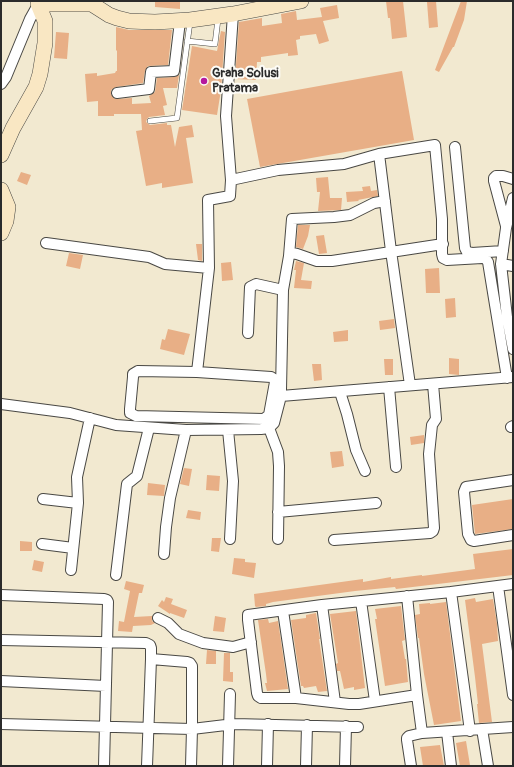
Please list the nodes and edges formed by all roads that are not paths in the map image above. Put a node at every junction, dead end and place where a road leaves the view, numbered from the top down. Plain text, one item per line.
1 (301, 1) edge
2 (39, 2) edge
3 (89, 3) edge
4 (226, 15) junction
5 (185, 20) junction
6 (187, 41) junction
7 (1, 84) edge
8 (117, 94) dead end
9 (150, 120) dead end
10 (455, 147) dead end
11 (379, 154) junction
12 (1, 155) edge
13 (513, 179) edge
14 (230, 180) junction
15 (1, 190) edge
16 (513, 198) edge
17 (385, 201) junction
18 (506, 228) junction
19 (1, 233) edge
20 (46, 243) dead end
21 (443, 244) junction
22 (390, 251) junction
23 (503, 251) junction
24 (289, 256) junction
25 (501, 264) junction
26 (513, 266) edge
27 (209, 268) junction
28 (283, 290) junction
29 (248, 333) dead end
30 (513, 349) edge
31 (197, 372) junction
32 (510, 377) edge
33 (433, 384) junction
34 (410, 385) junction
35 (389, 387) junction
36 (340, 392) junction
37 (277, 396) junction
38 (1, 404) edge
39 (90, 418) junction
40 (149, 428) junction
41 (269, 428) junction
42 (186, 430) junction
43 (228, 430) junction
44 (396, 466) dead end
45 (365, 471) dead end
46 (513, 480) edge
47 (43, 499) dead end
48 (78, 503) junction
49 (376, 503) dead end
50 (278, 512) junction
51 (513, 535) edge
52 (230, 539) dead end
53 (278, 539) dead end
54 (334, 540) dead end
55 (42, 544) dead end
56 (73, 548) junction
57 (164, 554) dead end
58 (71, 570) dead end
59 (116, 575) dead end
60 (513, 584) edge
61 (498, 586) junction
62 (451, 592) junction
63 (1, 596) edge
64 (407, 596) junction
65 (361, 601) junction
66 (322, 605) junction
67 (283, 611) junction
68 (158, 618) dead end
69 (1, 640) edge
70 (107, 642) junction
71 (251, 642) junction
72 (151, 659) junction
73 (1, 681) edge
74 (106, 686) junction
75 (230, 694) dead end
76 (417, 694) junction
77 (513, 695) edge
78 (296, 698) junction
79 (375, 701) junction
80 (335, 702) junction
81 (1, 724) edge
82 (229, 724) junction
83 (268, 724) junction
84 (307, 725) junction
85 (104, 726) junction
86 (346, 726) junction
87 (358, 726) dead end
88 (513, 727) edge
89 (148, 728) junction
90 (192, 729) junction
91 (482, 729) junction
92 (470, 731) junction
93 (447, 732) junction
94 (422, 733) junction
95 (104, 766) edge
96 (147, 766) edge
97 (191, 766) edge
98 (228, 766) edge
99 (267, 766) edge
100 (306, 766) edge
101 (345, 766) edge
102 (411, 766) edge
103 (451, 766) edge
104 (488, 766) edge

1 - 4 street
2 - 3 street
2 - 7 street
2 - 12 street
3 - 5 street
4 - 5 street
4 - 6 lane
4 - 14 street
5 - 6 lane
5 - 8 street
6 - 9 lane
10 - 23 street
11 - 14 street
11 - 17 street
11 - 21 street
13 - 18 street
14 - 27 street
15 - 19 street
16 - 18 street
17 - 22 street
17 - 24 street
18 - 23 street
20 - 27 street
21 - 22 street
21 - 32 street
22 - 24 street
22 - 34 street
23 - 25 street
24 - 28 street
25 - 26 street
25 - 30 street
27 - 31 street
28 - 29 street
28 - 37 street
31 - 37 street
31 - 37 street
32 - 33 street
33 - 34 street
33 - 54 street
34 - 35 street
35 - 36 street
35 - 44 street
36 - 37 street
36 - 45 street
37 - 41 street
38 - 39 street
39 - 40 street
39 - 48 street
40 - 42 street
40 - 59 street
41 - 43 street
41 - 50 street
42 - 43 street
42 - 57 street
43 - 52 street
46 - 51 street
47 - 48 street
48 - 56 street
49 - 50 street
50 - 53 street
55 - 56 street
56 - 58 street
60 - 61 street
61 - 62 street
61 - 77 street
62 - 64 street
62 - 92 street
63 - 70 street
64 - 65 street
64 - 76 street
65 - 66 street
65 - 79 street
66 - 67 street
66 - 80 street
67 - 71 street
67 - 78 street
68 - 71 street
69 - 70 street
70 - 72 street
70 - 74 street
71 - 78 street
72 - 89 street
72 - 90 street
73 - 74 street
74 - 85 street
75 - 82 street
76 - 79 street
76 - 94 street
78 - 80 street
79 - 80 street
81 - 85 street
82 - 83 street
82 - 90 street
82 - 98 street
83 - 84 street
83 - 99 street
84 - 86 street
84 - 100 street
85 - 89 street
85 - 95 street
86 - 87 street
86 - 101 street
88 - 91 street
89 - 90 street
89 - 96 street
90 - 97 street
91 - 92 street
91 - 104 street
92 - 93 street
93 - 94 street
93 - 103 street
94 - 102 street

